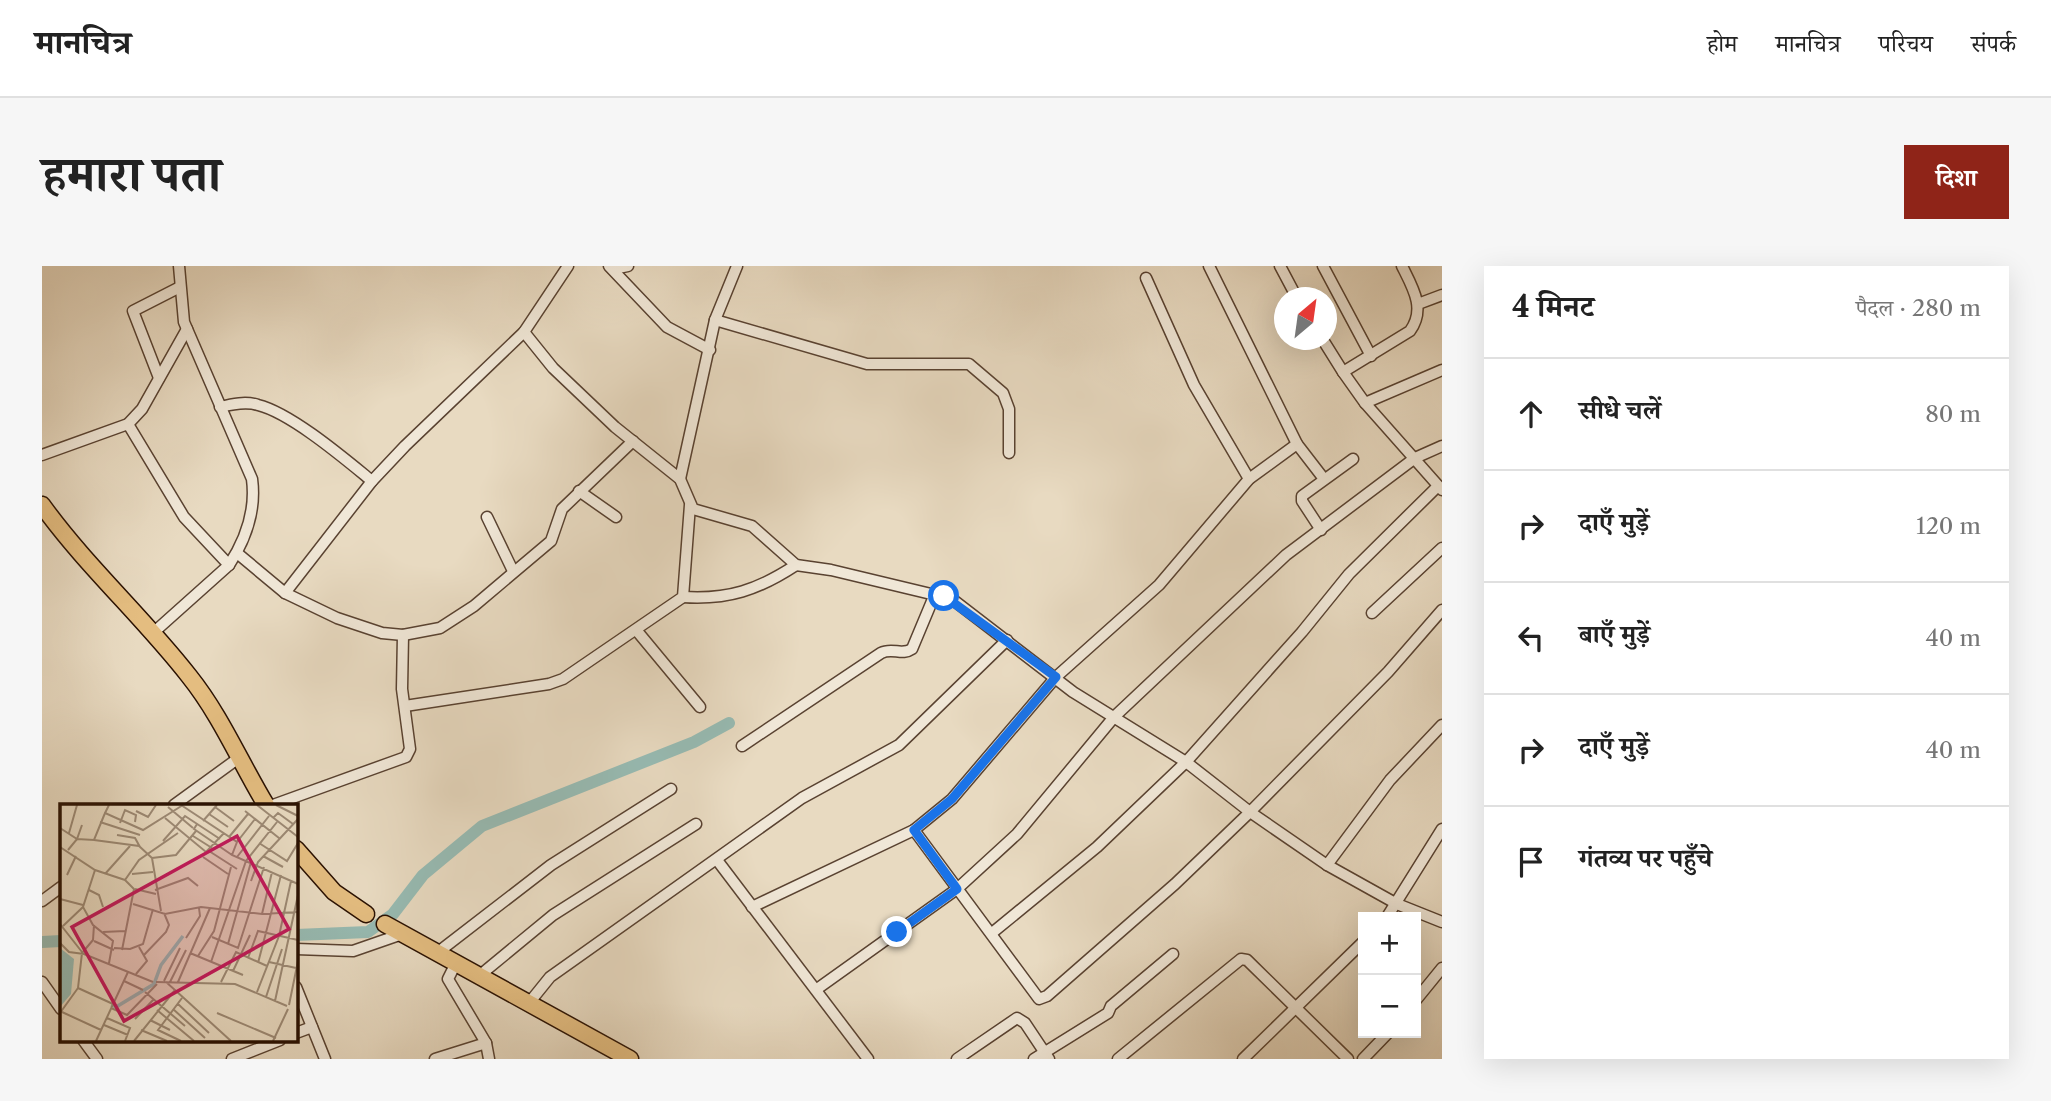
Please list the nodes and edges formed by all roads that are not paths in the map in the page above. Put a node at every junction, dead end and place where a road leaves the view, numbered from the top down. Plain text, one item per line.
1 (179, 266) edge
2 (568, 266) edge
3 (628, 266) edge
4 (737, 266) edge
5 (1209, 266) edge
6 (1280, 266) edge
7 (1323, 266) edge
8 (1402, 266) edge
9 (611, 268) edge
10 (1146, 278) dead end
11 (180, 287) junction
12 (1291, 287) edge
13 (1442, 295) edge
14 (1419, 304) junction
15 (715, 320) junction
16 (187, 329) junction
17 (524, 332) junction
18 (710, 350) junction
19 (1329, 350) edge
20 (1371, 356) junction
21 (1442, 370) edge
22 (1343, 372) junction
23 (159, 378) junction
24 (1365, 403) junction
25 (220, 407) junction
26 (128, 424) junction
27 (633, 441) junction
28 (1297, 444) junction
29 (1442, 446) edge
30 (1009, 453) dead end
31 (42, 455) edge
32 (1415, 458) junction
33 (1353, 459) dead end
34 (680, 479) junction
35 (1249, 479) junction
36 (1324, 479) junction
37 (372, 481) junction
38 (1440, 488) edge
39 (579, 492) junction
40 (42, 505) edge
41 (690, 505) junction
42 (487, 517) dead end
43 (616, 517) dead end
44 (1321, 530) junction
45 (1442, 548) edge
46 (237, 553) junction
47 (229, 565) junction
48 (796, 565) junction
49 (513, 571) junction
50 (285, 593) junction
51 (935, 594) junction
52 (683, 597) junction
53 (1442, 610) edge
54 (1372, 613) dead end
55 (637, 631) junction
56 (153, 633) junction
57 (403, 635) junction
58 (1007, 640) junction
59 (1056, 677) junction
60 (405, 706) junction
61 (700, 707) dead end
62 (1114, 717) junction
63 (1442, 725) edge
64 (743, 746) dead end
65 (240, 757) junction
66 (1186, 762) junction
67 (671, 789) dead end
68 (181, 803) edge
69 (265, 804) edge
70 (276, 804) edge
71 (1250, 812) junction
72 (696, 824) dead end
73 (1442, 829) edge
74 (914, 830) junction
75 (298, 851) edge
76 (717, 860) junction
77 (1327, 865) junction
78 (60, 888) edge
79 (957, 889) junction
80 (42, 901) edge
81 (1397, 904) junction
82 (752, 907) junction
83 (1391, 912) edge
84 (366, 914) dead end
85 (1442, 922) edge
86 (385, 924) dead end
87 (992, 933) junction
88 (403, 934) junction
89 (1358, 947) edge
90 (298, 949) edge
91 (437, 953) junction
92 (1174, 954) dead end
93 (456, 963) junction
94 (1442, 968) edge
95 (479, 976) junction
96 (42, 982) edge
97 (817, 989) junction
98 (298, 992) edge
99 (1421, 994) edge
100 (529, 1003) junction
101 (60, 1008) edge
102 (1296, 1010) junction
103 (312, 1027) junction
104 (298, 1032) edge
105 (1383, 1038) edge
106 (84, 1042) edge
107 (275, 1042) edge
108 (486, 1043) junction
109 (1047, 1055) edge
110 (97, 1059) edge
111 (232, 1059) edge
112 (325, 1059) edge
113 (435, 1059) edge
114 (489, 1059) edge
115 (630, 1059) edge
116 (868, 1059) edge
117 (957, 1059) edge
118 (1034, 1059) edge
119 (1118, 1059) edge
120 (1243, 1059) edge
121 (1348, 1059) edge
122 (1363, 1059) edge

1 - 11 street
2 - 17 street
3 - 9 street
4 - 15 street
5 - 28 street
6 - 12 street
7 - 20 street
8 - 14 street
9 - 18 street
10 - 35 street
11 - 16 street
11 - 23 street
13 - 14 street
14 - 20 street
15 - 18 street
15 - 30 street
16 - 23 street
16 - 25 street
17 - 27 street
17 - 37 street
18 - 34 street
19 - 22 street
20 - 22 street
21 - 24 street
22 - 24 street
23 - 26 street
24 - 32 street
25 - 37 street
25 - 46 street
26 - 31 street
26 - 47 street
27 - 34 street
27 - 39 street
28 - 35 street
28 - 36 street
29 - 32 street
32 - 38 street
32 - 44 street
33 - 36 street
34 - 41 street
35 - 59 street
36 - 44 street
37 - 50 street
38 - 66 street
39 - 43 street
39 - 49 street
40 - 56 highway
41 - 48 street
41 - 52 street
42 - 49 street
44 - 62 street
45 - 54 street
46 - 47 street
46 - 50 street
47 - 56 street
48 - 51 street
48 - 52 street
49 - 57 street
50 - 57 street
51 - 58 street
51 - 64 street
52 - 55 street
53 - 71 street
55 - 60 street
55 - 61 street
56 - 65 highway
57 - 60 street
58 - 59 street
58 - 76 street
59 - 62 street
59 - 74 street
60 - 70 street
62 - 66 street
62 - 79 street
63 - 77 street
65 - 68 street
65 - 69 highway
66 - 71 street
66 - 87 street
67 - 91 street
71 - 77 street
71 - 87 street
72 - 95 street
73 - 81 street
74 - 79 street
74 - 82 street
75 - 84 highway
76 - 82 street
76 - 100 street
77 - 81 street
78 - 80 street
79 - 87 street
79 - 97 street
81 - 83 street
81 - 85 street
82 - 97 street
86 - 88 highway
88 - 90 street
88 - 91 highway
89 - 102 street
91 - 93 highway
92 - 109 street
93 - 95 highway
93 - 108 street
94 - 99 street
95 - 100 highway
96 - 101 street
97 - 116 street
98 - 103 street
100 - 115 highway
102 - 119 street
102 - 120 street
102 - 121 street
103 - 104 street
103 - 112 street
105 - 122 street
106 - 110 street
107 - 111 street
108 - 113 street
108 - 114 street
109 - 117 street
109 - 118 street

